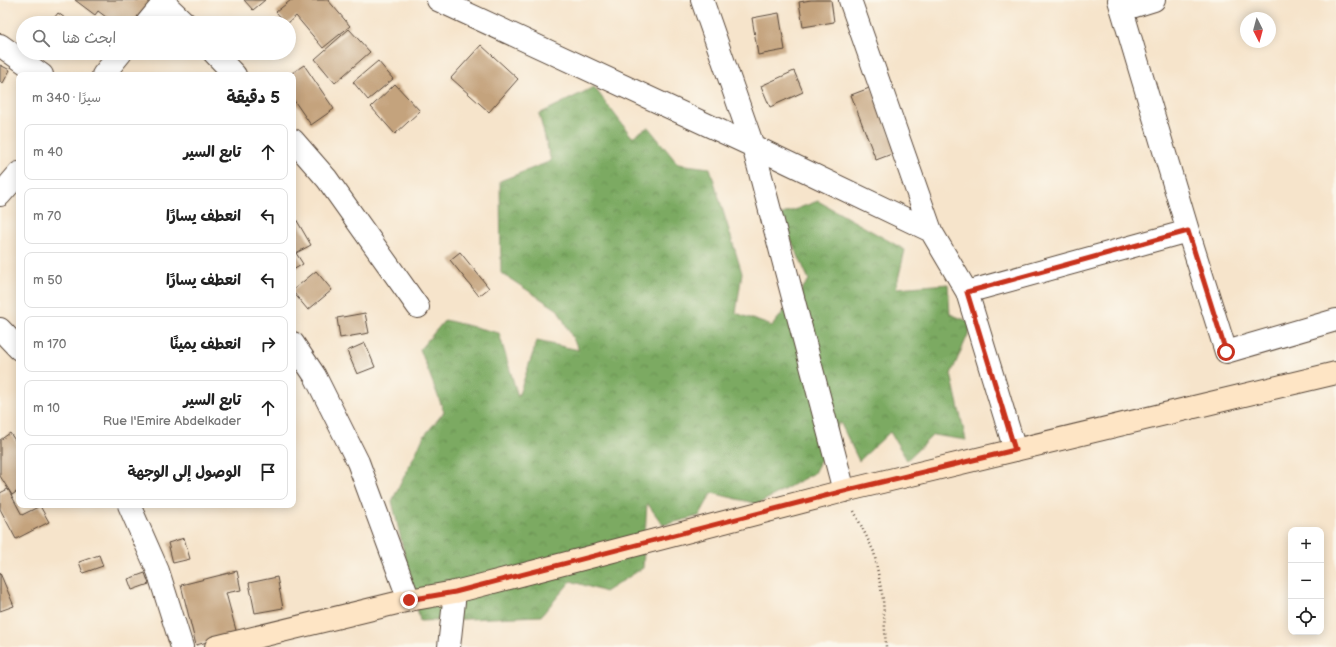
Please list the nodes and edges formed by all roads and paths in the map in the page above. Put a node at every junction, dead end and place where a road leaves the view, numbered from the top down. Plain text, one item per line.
1 (438, 0) edge
2 (702, 0) edge
3 (850, 0) edge
4 (1154, 0) edge
5 (164, 1) edge
6 (1120, 5) edge
7 (152, 16) edge
8 (178, 16) edge
9 (0, 45) edge
10 (16, 56) edge
11 (21, 60) edge
12 (115, 60) edge
13 (221, 60) edge
14 (38, 72) edge
15 (105, 72) edge
16 (232, 72) edge
17 (296, 144) edge
18 (753, 146) junction
19 (16, 176) edge
20 (0, 195) edge
21 (931, 231) junction
22 (1188, 231) junction
23 (967, 292) junction
24 (418, 307) dead end
25 (1336, 320) edge
26 (0, 329) edge
27 (16, 346) edge
28 (296, 348) edge
29 (1336, 373) edge
30 (1015, 450) junction
31 (844, 491) junction
32 (130, 508) edge
33 (455, 592) junction
34 (409, 600) junction
35 (182, 647) edge
36 (216, 647) edge
37 (449, 647) edge
38 (886, 647) edge

1 - 18 street
2 - 18 street
3 - 21 street
4 - 6 street
5 - 7 street
5 - 8 street
6 - 22 street
9 - 10 street
11 - 14 street
12 - 15 street
13 - 16 street
17 - 24 street
18 - 21 street
18 - 31 street
19 - 20 street
21 - 23 street
22 - 23 street
22 - 25 street
23 - 30 street
26 - 27 street
28 - 34 street
29 - 30 main road
30 - 31 main road
31 - 33 main road
31 - 38 path
32 - 35 street
33 - 34 main road
33 - 37 street
34 - 36 main road

